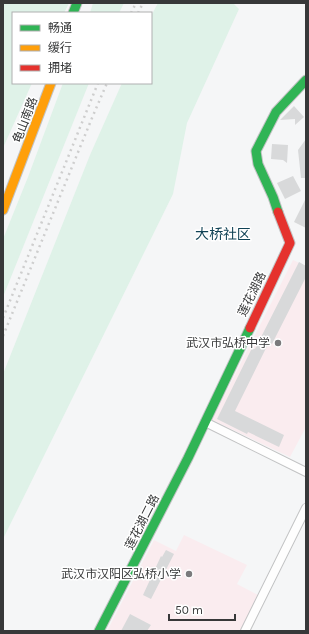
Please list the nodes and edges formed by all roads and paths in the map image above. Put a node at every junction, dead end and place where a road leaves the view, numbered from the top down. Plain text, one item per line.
1 (78, 3) edge
2 (74, 12) edge
3 (306, 80) edge
4 (45, 84) edge
5 (51, 84) edge
6 (3, 186) edge
7 (3, 210) edge
8 (205, 422) junction
9 (306, 472) edge
10 (306, 508) edge
11 (99, 631) edge
12 (245, 631) edge

1 - 2 main road
3 - 8 main road, 莲花湖路
4 - 6 main road, 龟山南路
5 - 7 main road, 龟山南路
8 - 9 street
8 - 11 main road, 莲花湖二路
10 - 12 street

